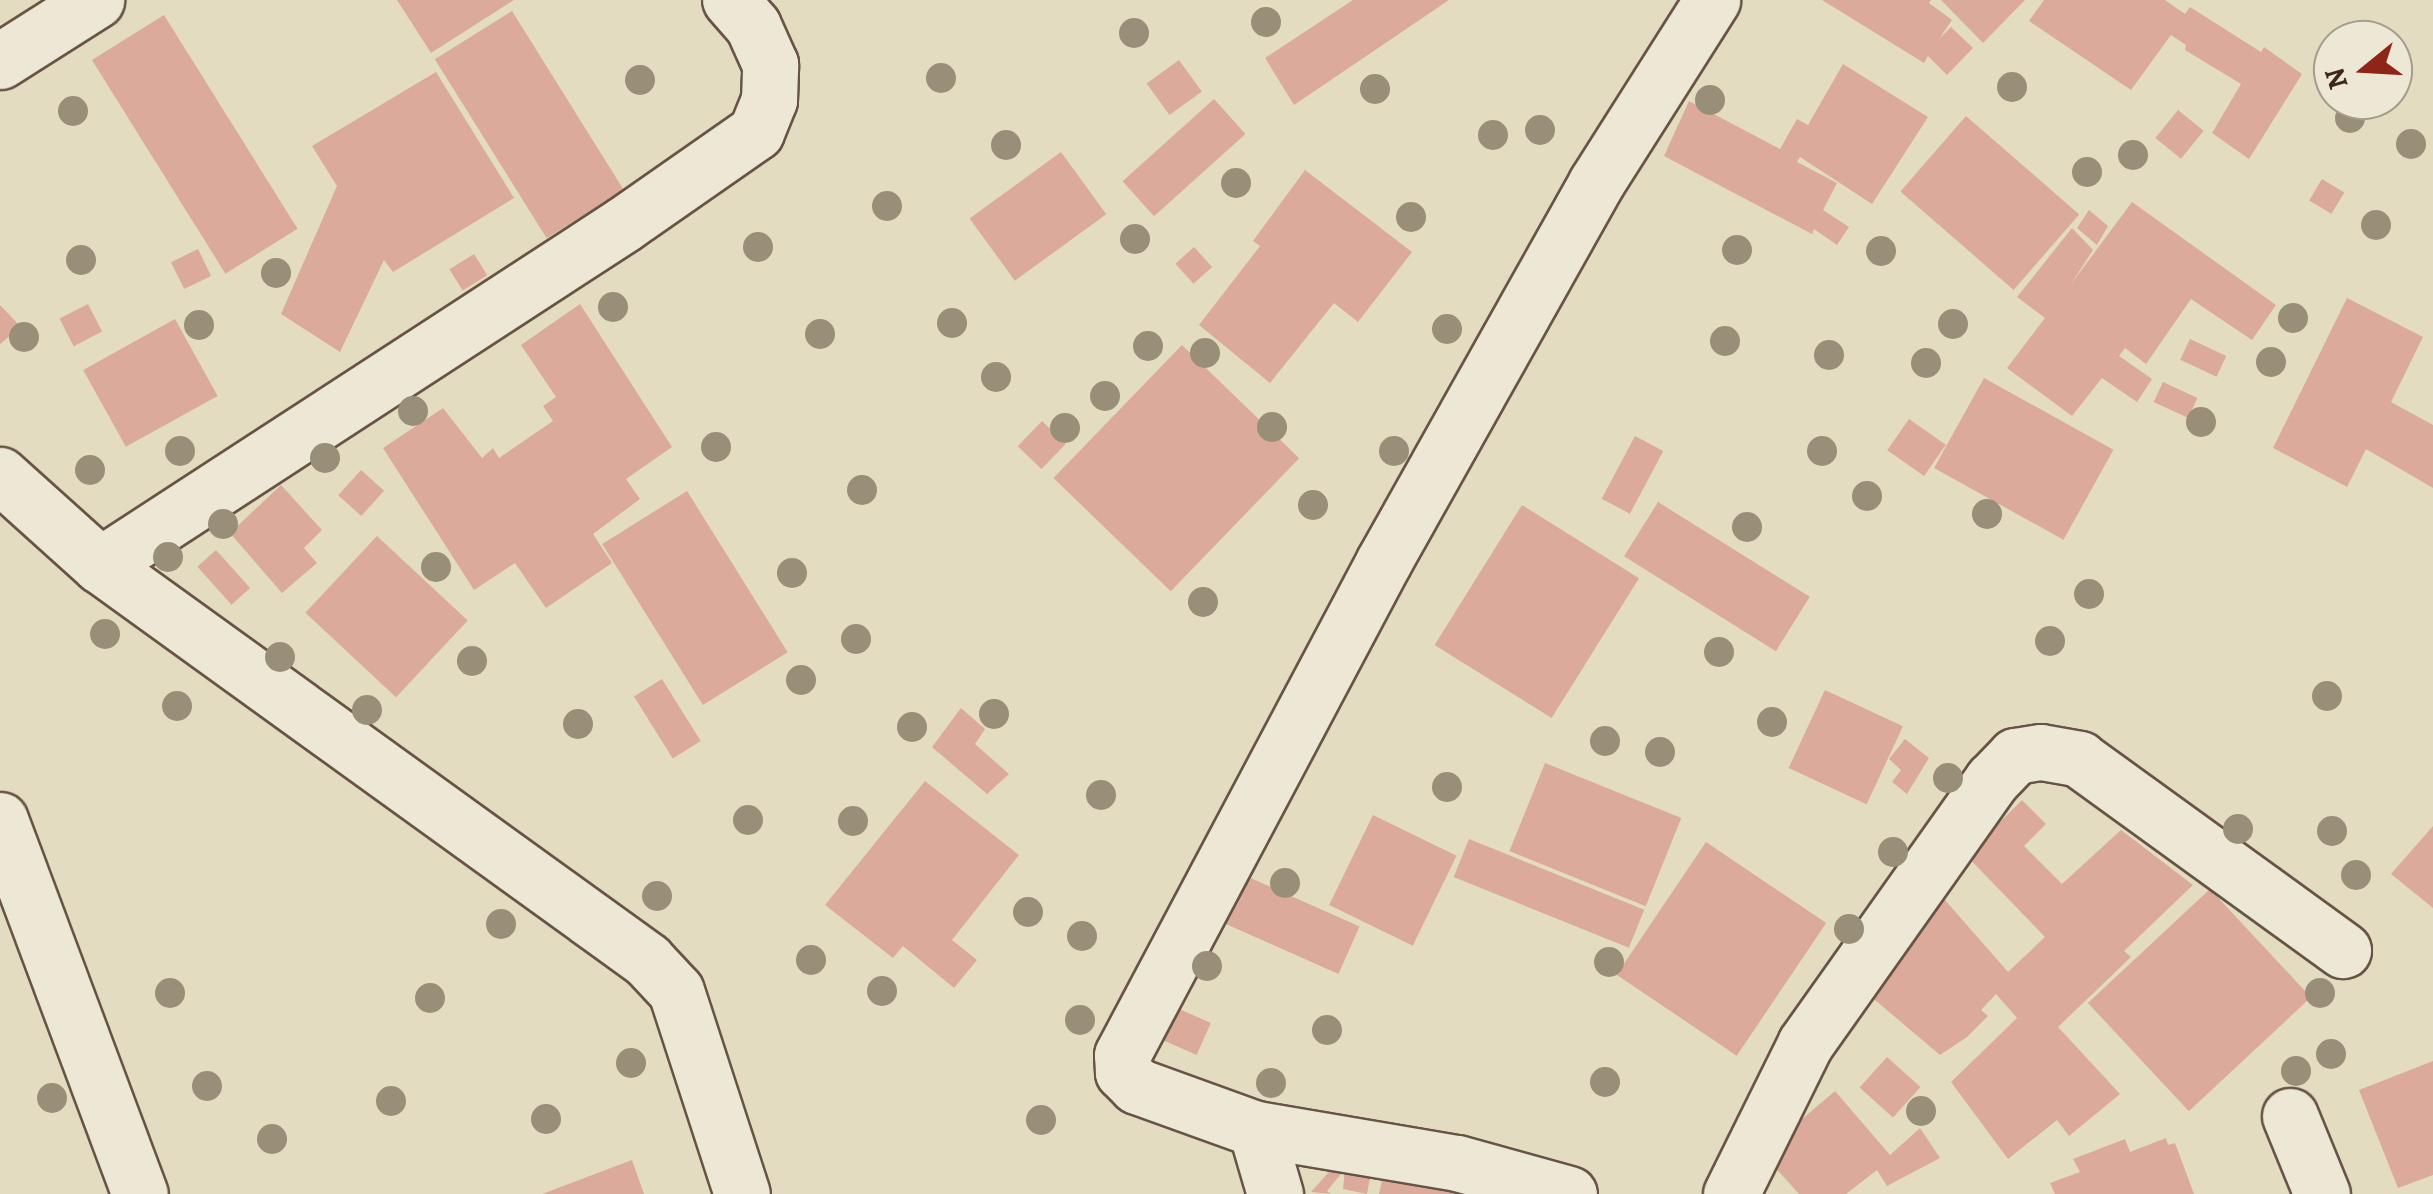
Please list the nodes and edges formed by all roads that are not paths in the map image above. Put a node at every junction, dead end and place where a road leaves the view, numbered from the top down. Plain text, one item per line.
1 (96, 0) edge
2 (730, 0) edge
3 (1712, 0) edge
4 (0, 61) edge
5 (0, 476) edge
6 (100, 566) junction
7 (0, 820) edge
8 (2343, 950) dead end
9 (2290, 1116) dead end
10 (1256, 1129) junction
11 (140, 1194) edge
12 (742, 1194) edge
13 (1275, 1194) edge
14 (1569, 1194) edge
15 (1731, 1194) edge
16 (2322, 1194) edge

1 - 4 street
2 - 6 street
3 - 10 street
5 - 6 street
6 - 12 street
7 - 11 street
8 - 15 street
9 - 16 street
10 - 13 street
10 - 14 street

